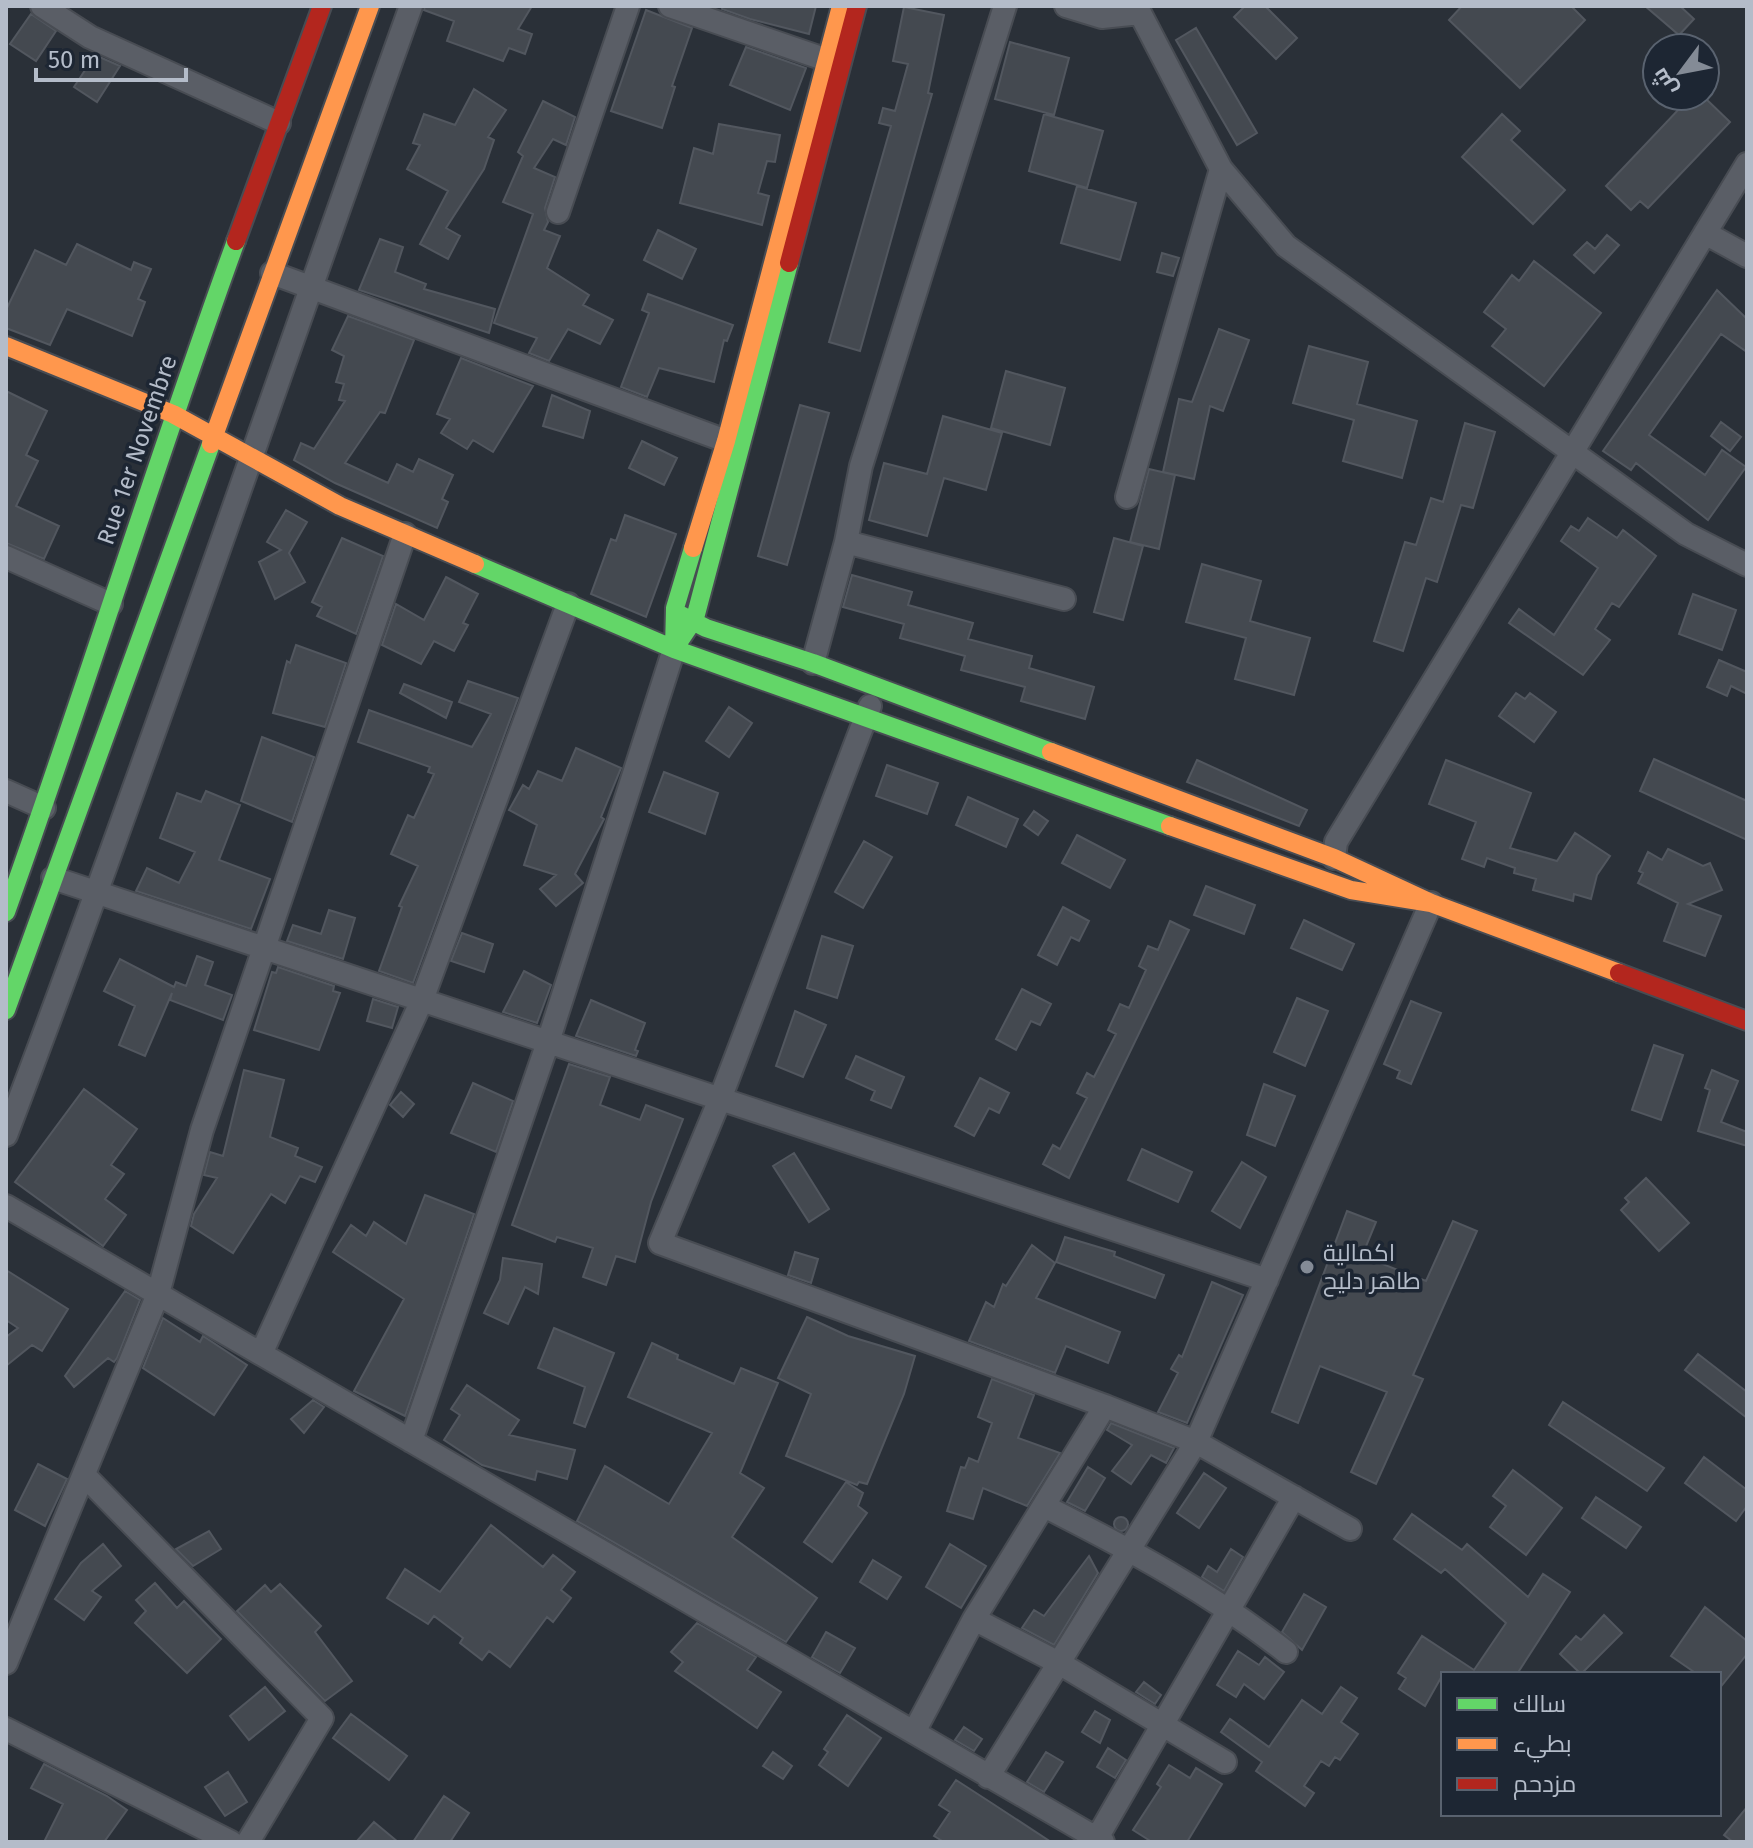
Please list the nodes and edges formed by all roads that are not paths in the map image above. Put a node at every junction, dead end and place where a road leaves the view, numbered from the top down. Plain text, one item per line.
1 (42, 6) edge
2 (322, 6) edge
3 (370, 6) edge
4 (411, 6) edge
5 (628, 6) edge
6 (670, 6) edge
7 (841, 6) edge
8 (857, 6) edge
9 (1005, 6) edge
10 (1066, 6) edge
11 (1143, 10) edge
12 (700, 11) edge
13 (827, 60) junction
14 (279, 123) junction
15 (1747, 164) edge
16 (1221, 169) junction
17 (558, 212) dead end
18 (1705, 233) junction
19 (1747, 256) edge
20 (272, 273) junction
21 (310, 287) junction
22 (6, 346) edge
23 (173, 414) junction
24 (212, 435) junction
25 (726, 441) junction
26 (1572, 450) junction
27 (249, 455) junction
28 (1127, 497) dead end
29 (405, 534) junction
30 (846, 542) junction
31 (6, 557) edge
32 (1747, 565) edge
33 (1064, 599) dead end
34 (111, 604) junction
35 (568, 604) junction
36 (675, 612) junction
37 (693, 621) junction
38 (674, 649) junction
39 (813, 663) junction
40 (877, 688) junction
41 (866, 717) junction
42 (6, 791) edge
43 (44, 808) junction
44 (1334, 858) junction
45 (53, 878) junction
46 (98, 893) junction
47 (1431, 903) junction
48 (6, 912) edge
49 (263, 948) junction
50 (422, 1000) junction
51 (6, 1010) edge
52 (1747, 1021) edge
53 (548, 1042) junction
54 (720, 1099) junction
55 (6, 1135) edge
56 (6, 1206) edge
57 (1267, 1280) junction
58 (158, 1294) junction
59 (261, 1354) junction
60 (1105, 1406) junction
61 (411, 1441) junction
62 (1196, 1442) junction
63 (84, 1475) junction
64 (1294, 1497) junction
65 (1044, 1506) junction
66 (1350, 1529) dead end
67 (1129, 1550) junction
68 (1230, 1608) junction
69 (974, 1619) junction
70 (1286, 1652) dead end
71 (6, 1663) edge
72 (1059, 1663) junction
73 (1163, 1724) junction
74 (6, 1729) edge
75 (914, 1732) junction
76 (1225, 1762) dead end
77 (988, 1777) junction
78 (1100, 1840) edge
79 (231, 1842) edge
80 (248, 1842) edge

1 - 14 street
2 - 14 street, Rue 1er Novembre
3 - 20 street
4 - 21 street
5 - 17 street
6 - 12 street
7 - 13 street
8 - 37 street
9 - 30 street
10 - 11 street
11 - 16 street
12 - 13 street
13 - 25 street
14 - 23 street, Rue 1er Novembre
15 - 18 street
16 - 26 street
16 - 28 street
18 - 19 street
18 - 26 street
20 - 21 street
20 - 24 street
21 - 25 street
21 - 27 street
22 - 23 street
23 - 24 street
23 - 34 street, Rue 1er Novembre
24 - 27 street
24 - 45 street
25 - 36 street
26 - 32 street
26 - 44 street
27 - 29 street
27 - 46 street
29 - 35 street
29 - 49 street
30 - 33 street
30 - 39 street
31 - 34 street
34 - 43 street, Rue 1er Novembre
35 - 38 street
35 - 50 street
36 - 37 street
36 - 38 street
37 - 38 street
37 - 39 street
38 - 41 street
38 - 53 street
39 - 40 street
40 - 41 street
40 - 44 street
41 - 47 street
41 - 54 street
42 - 43 street
43 - 48 street, Rue 1er Novembre
44 - 47 street
45 - 46 street
45 - 51 street
46 - 49 street
46 - 55 street
47 - 52 street
47 - 57 street
49 - 50 street
49 - 58 street
50 - 53 street
50 - 59 street
53 - 54 street
53 - 61 street
54 - 57 street
54 - 60 street
56 - 58 street
57 - 62 street
58 - 59 street
58 - 63 street
59 - 61 street
60 - 62 street
60 - 65 street
61 - 75 street
62 - 64 street
62 - 67 street
63 - 71 street
63 - 80 street
64 - 66 street
64 - 68 street
65 - 67 street
65 - 69 street
67 - 68 street
67 - 72 street
68 - 70 street
68 - 73 street
69 - 72 street
69 - 75 street
72 - 73 street
72 - 77 street
73 - 76 street
73 - 78 street
74 - 79 street
75 - 77 street
77 - 78 street

